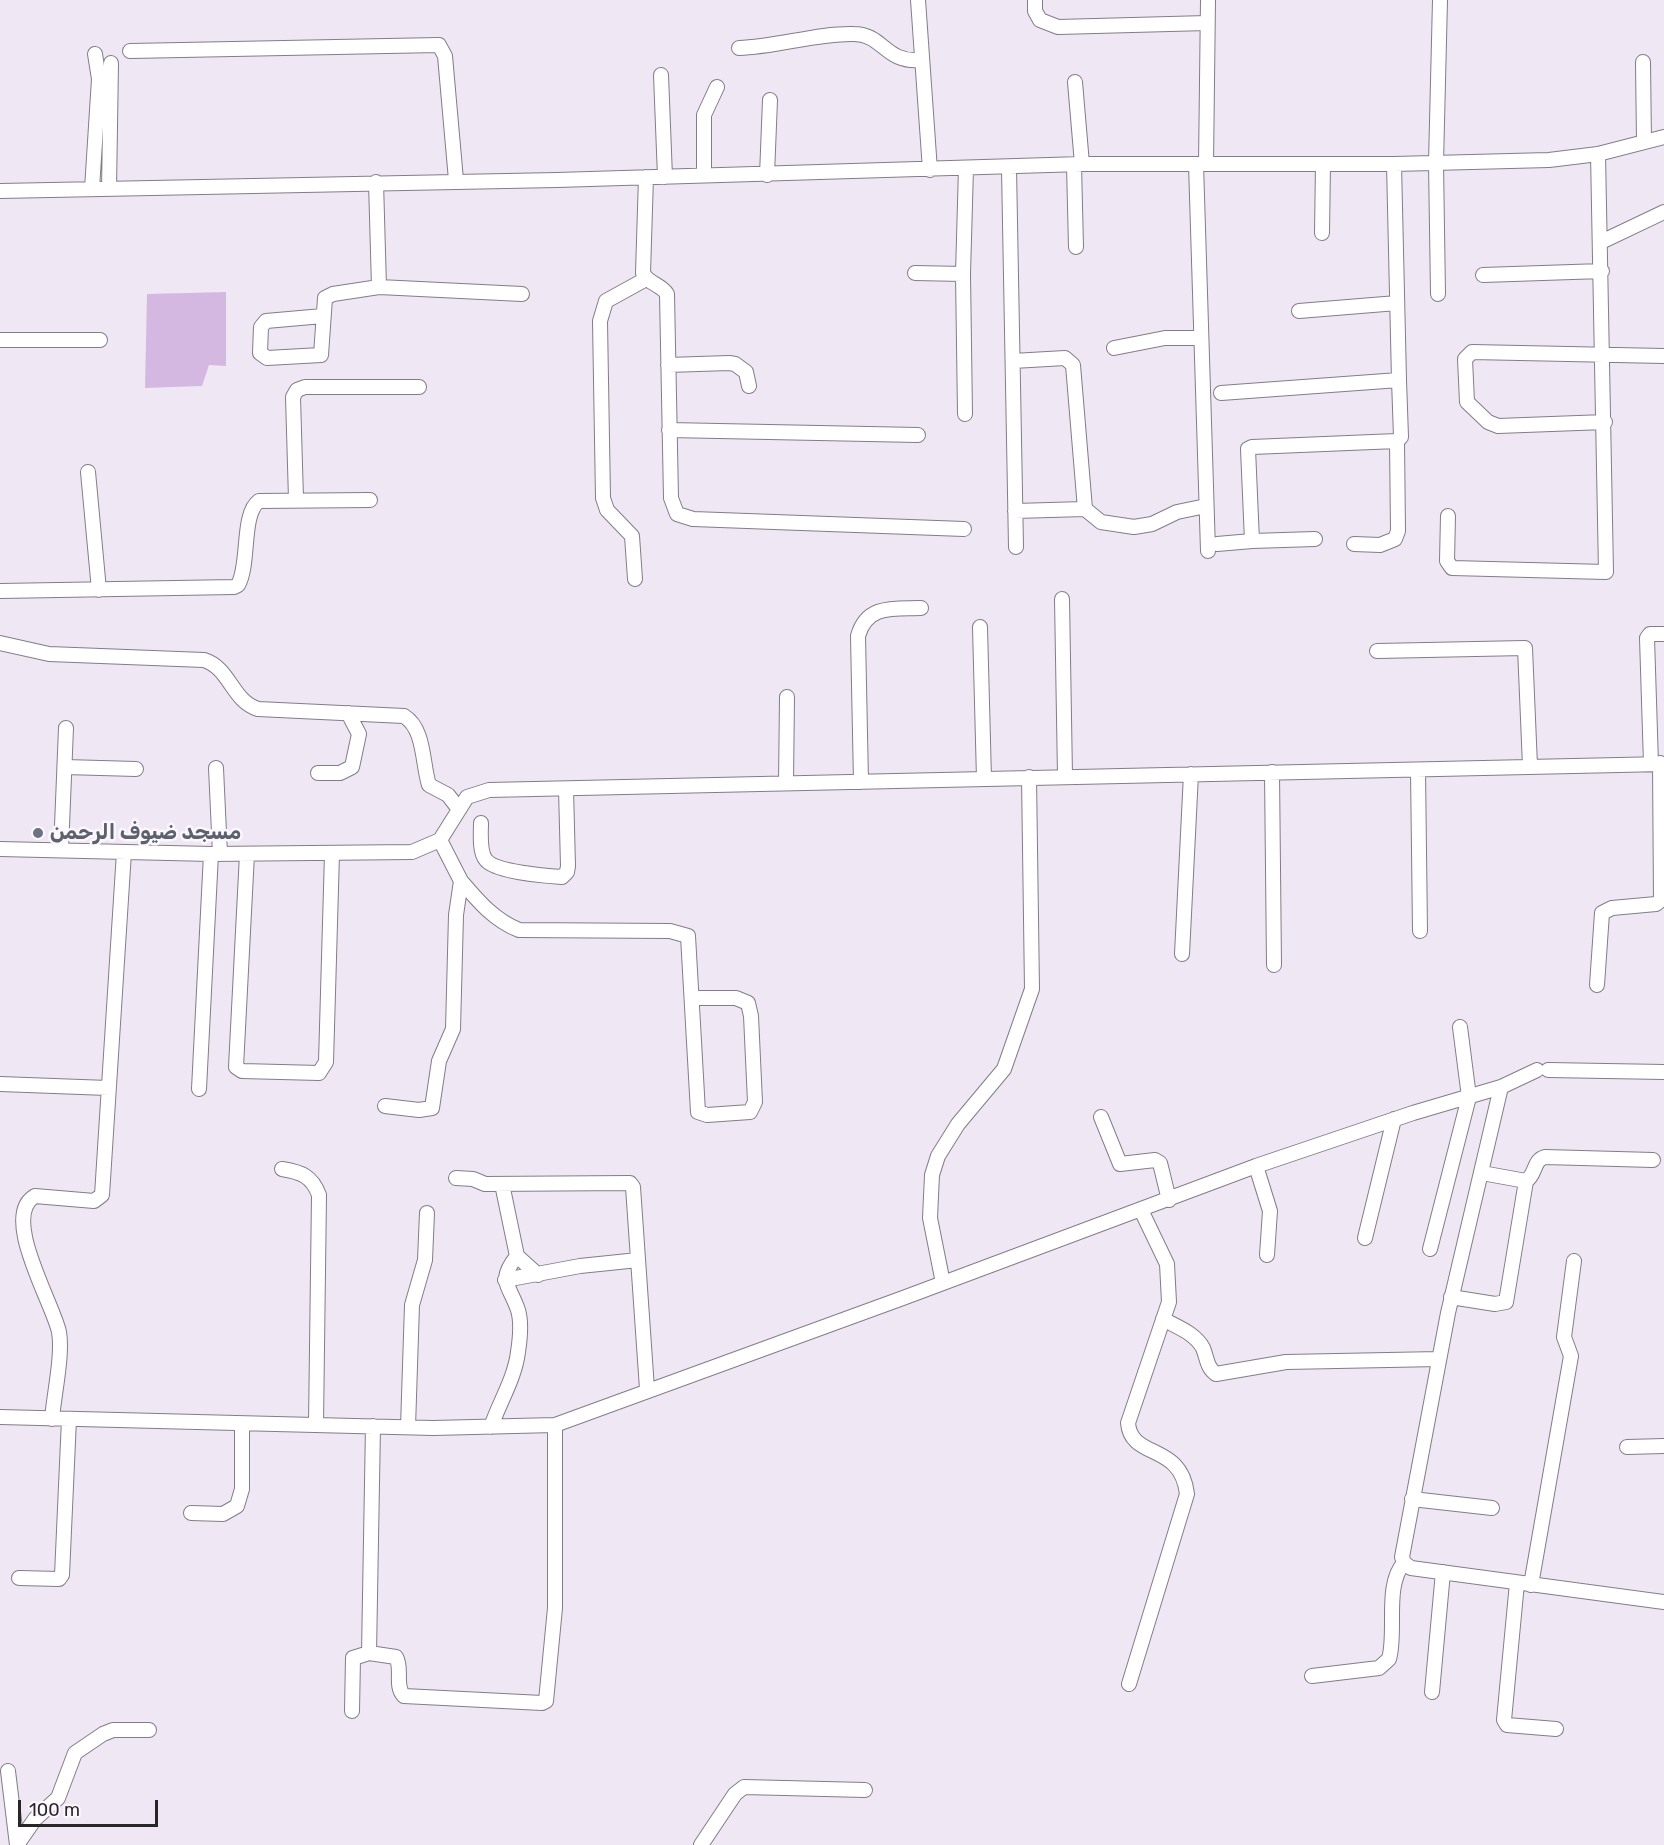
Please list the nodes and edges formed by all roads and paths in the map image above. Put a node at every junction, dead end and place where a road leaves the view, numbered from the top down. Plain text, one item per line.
1 (918, 0) edge
2 (1035, 0) edge
3 (1208, 0) edge
4 (1440, 0) edge
5 (1207, 23) junction
6 (739, 48) dead end
7 (130, 51) dead end
8 (95, 54) dead end
9 (920, 60) junction
10 (1643, 62) dead end
11 (111, 63) dead end
12 (662, 75) dead end
13 (1075, 82) dead end
14 (717, 87) dead end
15 (770, 100) dead end
16 (1664, 137) edge
17 (1644, 142) junction
18 (1598, 154) junction
19 (1436, 163) junction
20 (1201, 164) junction
21 (1323, 164) junction
22 (1394, 164) junction
23 (1078, 165) junction
24 (966, 168) junction
25 (1009, 168) junction
26 (930, 170) junction
27 (704, 175) junction
28 (767, 175) junction
29 (646, 177) junction
30 (665, 177) junction
31 (456, 180) junction
32 (376, 182) junction
33 (92, 189) junction
34 (109, 189) junction
35 (0, 191) edge
36 (1664, 212) edge
37 (1322, 233) dead end
38 (1601, 243) junction
39 (1076, 248) dead end
40 (1602, 272) junction
41 (915, 273) dead end
42 (963, 274) junction
43 (1483, 275) dead end
44 (646, 279) junction
45 (379, 286) junction
46 (522, 294) dead end
47 (1438, 294) dead end
48 (1397, 303) junction
49 (1299, 311) dead end
50 (324, 316) junction
51 (1200, 338) junction
52 (0, 340) edge
53 (100, 340) dead end
54 (1114, 348) dead end
55 (1604, 355) junction
56 (1664, 357) edge
57 (1013, 361) junction
58 (668, 364) junction
59 (1399, 380) junction
60 (749, 386) dead end
61 (419, 387) dead end
62 (1221, 393) dead end
63 (965, 414) dead end
64 (1605, 422) junction
65 (669, 430) junction
66 (918, 435) dead end
67 (1397, 441) junction
68 (88, 472) dead end
69 (296, 499) junction
70 (369, 500) dead end
71 (1206, 506) junction
72 (1085, 509) junction
73 (1016, 511) junction
74 (1448, 516) dead end
75 (964, 529) dead end
76 (1315, 539) dead end
77 (1251, 541) junction
78 (1354, 544) dead end
79 (1016, 547) dead end
80 (635, 579) dead end
81 (99, 590) junction
82 (0, 591) edge
83 (1062, 599) dead end
84 (921, 608) dead end
85 (980, 627) dead end
86 (1664, 634) edge
87 (0, 643) edge
88 (1377, 651) dead end
89 (787, 697) dead end
90 (348, 713) junction
91 (66, 728) dead end
92 (1658, 764) edge
93 (1530, 766) junction
94 (65, 767) junction
95 (216, 768) dead end
96 (136, 769) dead end
97 (1418, 770) junction
98 (1272, 772) junction
99 (318, 773) dead end
100 (1191, 774) junction
101 (1065, 776) junction
102 (1029, 777) junction
103 (984, 778) junction
104 (861, 782) junction
105 (786, 783) junction
106 (566, 789) junction
107 (458, 808) junction
108 (481, 823) dead end
109 (440, 840) junction
110 (0, 849) edge
111 (61, 850) junction
112 (124, 852) junction
113 (215, 854) junction
114 (246, 854) junction
115 (332, 854) junction
116 (461, 881) junction
117 (1420, 931) dead end
118 (1182, 954) dead end
119 (1274, 965) dead end
120 (1597, 985) dead end
121 (692, 998) junction
122 (1460, 1027) dead end
123 (1664, 1072) edge
124 (0, 1084) edge
125 (1501, 1087) junction
126 (108, 1088) junction
127 (199, 1089) dead end
128 (1469, 1097) junction
129 (385, 1106) dead end
130 (1101, 1117) dead end
131 (1394, 1119) junction
132 (1653, 1161) dead end
133 (1256, 1166) junction
134 (282, 1169) dead end
135 (1482, 1173) junction
136 (456, 1178) dead end
137 (1526, 1181) junction
138 (502, 1184) junction
139 (1169, 1200) junction
140 (1141, 1210) junction
141 (427, 1213) dead end
142 (1365, 1238) dead end
143 (1430, 1249) dead end
144 (1267, 1255) dead end
145 (517, 1256) junction
146 (638, 1260) junction
147 (1574, 1261) dead end
148 (538, 1275) junction
149 (505, 1280) junction
150 (943, 1283) junction
151 (1451, 1297) junction
152 (1163, 1319) junction
153 (1439, 1359) junction
154 (647, 1389) junction
155 (0, 1417) edge
156 (51, 1419) junction
157 (69, 1419) junction
158 (242, 1424) junction
159 (316, 1424) junction
160 (555, 1425) junction
161 (373, 1426) junction
162 (408, 1427) junction
163 (491, 1427) junction
164 (1664, 1446) edge
165 (1627, 1447) dead end
166 (1412, 1499) junction
167 (1492, 1508) dead end
168 (191, 1513) dead end
169 (1404, 1563) junction
170 (1443, 1572) junction
171 (19, 1578) dead end
172 (1524, 1584) junction
173 (1664, 1602) edge
174 (369, 1653) junction
175 (1312, 1676) dead end
176 (1129, 1683) dead end
177 (1432, 1692) dead end
178 (352, 1712) dead end
179 (149, 1730) dead end
180 (1556, 1730) dead end
181 (8, 1772) dead end
182 (865, 1790) dead end
183 (702, 1845) edge

1 - 9 street
2 - 5 street
3 - 5 street
4 - 19 street
5 - 20 street
6 - 9 street
7 - 31 street
8 - 33 street
9 - 26 street
10 - 17 street
11 - 34 street
12 - 30 street
13 - 23 street
14 - 27 street
15 - 28 street
16 - 17 street
17 - 18 street
18 - 19 street
18 - 38 street
19 - 22 street
19 - 47 street
20 - 21 street
20 - 23 street
20 - 51 street
21 - 22 street
21 - 37 street
22 - 48 street
23 - 25 street
23 - 39 street
24 - 25 street
24 - 26 street
24 - 42 street
25 - 57 street
26 - 28 street
27 - 28 street
27 - 30 street
29 - 30 street
29 - 31 street
29 - 44 street
31 - 32 street
32 - 34 street
32 - 45 street
33 - 34 street
33 - 35 street
36 - 38 street
38 - 40 street
40 - 43 street
40 - 55 street
41 - 42 street
42 - 63 street
44 - 58 street
44 - 80 street
45 - 46 street
45 - 50 street
48 - 49 street
48 - 59 street
50 - 50 street
51 - 54 street
51 - 71 street
52 - 53 street
55 - 56 street
55 - 64 street
55 - 64 street
57 - 72 street
57 - 73 street
58 - 60 street
58 - 65 street
59 - 62 street
59 - 67 street
61 - 69 street
64 - 74 street
65 - 66 street
65 - 75 street
67 - 77 street
67 - 78 street
68 - 81 street
69 - 70 street
69 - 81 street
71 - 72 street
71 - 77 street
72 - 73 street
73 - 79 street
76 - 77 street
81 - 82 street
83 - 101 street
84 - 104 street
85 - 103 street
86 - 92 street
87 - 90 street
88 - 93 street
89 - 105 street
90 - 99 street
90 - 107 street
91 - 94 street
92 - 93 street
92 - 120 street
93 - 97 street
94 - 96 street
94 - 111 street
95 - 113 street
97 - 98 street
97 - 117 street
98 - 100 street
98 - 119 street
100 - 101 street
100 - 118 street
101 - 102 street
102 - 103 street
102 - 150 street
103 - 104 street
104 - 105 street
105 - 106 street
106 - 107 street
106 - 108 street
107 - 109 street
109 - 115 street
109 - 116 street
110 - 111 street
111 - 112 street
112 - 113 street
112 - 126 street
113 - 114 street
113 - 127 street
114 - 115 street
114 - 115 street
116 - 121 street
116 - 129 street
121 - 121 street
122 - 128 street
123 - 125 street
124 - 126 street
125 - 128 street
125 - 135 street
126 - 156 street
128 - 131 street
128 - 143 street
130 - 139 street
131 - 133 street
131 - 142 street
132 - 137 street
133 - 139 street
133 - 144 street
134 - 159 street
135 - 137 street
135 - 151 street
136 - 138 street
137 - 151 street
138 - 145 street
138 - 146 street
139 - 140 street
140 - 150 street
140 - 152 street
141 - 162 street
145 - 148 street
145 - 149 street
146 - 148 street
146 - 154 street
147 - 172 street
148 - 149 street
149 - 163 street
150 - 154 street
151 - 153 street
152 - 153 street
152 - 176 street
153 - 166 street
154 - 160 street
155 - 156 street
156 - 157 street
157 - 158 street
157 - 171 street
158 - 159 street
158 - 168 street
159 - 161 street
160 - 163 street
160 - 174 street
161 - 162 street
161 - 174 street
162 - 163 street
164 - 165 street
166 - 167 street
166 - 169 street
169 - 170 street
169 - 175 street
170 - 172 street
170 - 177 street
172 - 173 street
172 - 180 street
174 - 178 street
179 - 181 street
182 - 183 street

